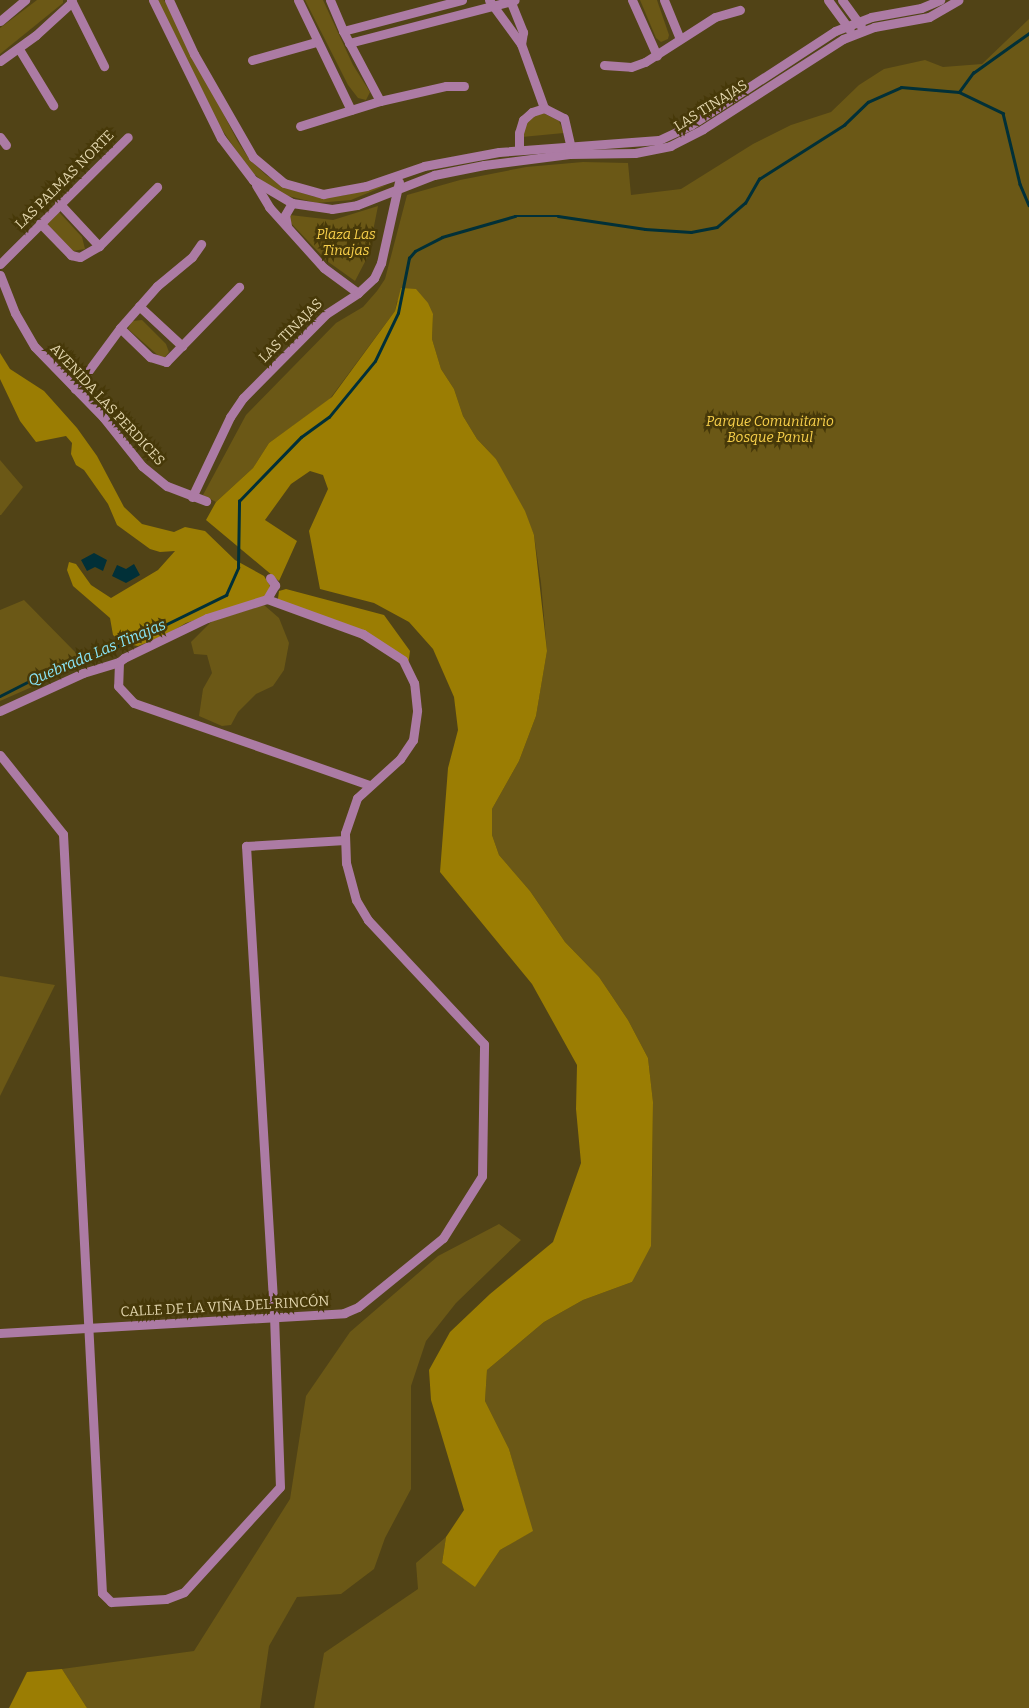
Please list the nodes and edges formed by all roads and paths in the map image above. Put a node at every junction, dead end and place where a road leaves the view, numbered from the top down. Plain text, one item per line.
1 (25, 0) edge
2 (153, 0) edge
3 (168, 0) edge
4 (298, 0) edge
5 (330, 0) edge
6 (462, 0) edge
7 (512, 0) edge
8 (632, 0) edge
9 (664, 0) edge
10 (828, 0) edge
11 (842, 0) edge
12 (940, 0) edge
13 (959, 0) edge
14 (72, 1) edge
15 (491, 3) edge
16 (740, 10) dead end
17 (0, 21) edge
18 (858, 21) junction
19 (847, 26) junction
20 (864, 30) junction
21 (342, 31) junction
22 (854, 34) junction
23 (680, 39) junction
24 (316, 42) junction
25 (349, 43) junction
26 (521, 44) junction
27 (19, 49) junction
28 (657, 56) junction
29 (252, 60) dead end
30 (0, 61) edge
31 (604, 65) dead end
32 (104, 66) dead end
33 (464, 86) dead end
34 (380, 101) junction
35 (53, 105) dead end
36 (544, 108) junction
37 (351, 110) junction
38 (300, 126) dead end
39 (0, 137) edge
40 (128, 137) dead end
41 (570, 144) junction
42 (6, 145) dead end
43 (519, 149) junction
44 (400, 174) junction
45 (253, 180) junction
46 (399, 186) junction
47 (157, 187) dead end
48 (59, 203) junction
49 (292, 203) junction
50 (40, 223) junction
51 (288, 228) junction
52 (201, 244) dead end
53 (99, 246) junction
54 (0, 264) edge
55 (0, 275) edge
56 (239, 287) dead end
57 (358, 293) junction
58 (139, 306) junction
59 (120, 328) junction
60 (182, 346) junction
61 (75, 389) junction
62 (192, 497) junction
63 (206, 502) dead end
64 (270, 578) dead end
65 (267, 599) junction
66 (119, 662) junction
67 (0, 711) edge
68 (0, 755) edge
69 (369, 785) junction
70 (345, 840) junction
71 (274, 1316) junction
72 (87, 1328) junction
73 (0, 1333) edge

1 - 17 street
2 - 45 street
3 - 44 street
4 - 24 street
5 - 21 street
6 - 21 street
7 - 15 street
7 - 26 street
8 - 28 street
9 - 23 street
10 - 19 street
11 - 18 street
12 - 18 street, LAS TINAJAS
13 - 20 street, LAS TINAJAS
14 - 27 street
14 - 32 street
15 - 25 street
15 - 26 street
16 - 23 street
18 - 19 street, LAS TINAJAS
18 - 20 street
19 - 22 street
19 - 41 street, LAS TINAJAS
20 - 22 street, LAS TINAJAS
21 - 25 street
22 - 46 street, LAS TINAJAS
23 - 28 street
24 - 29 street
24 - 37 street
25 - 34 street
26 - 36 street
27 - 30 street
27 - 35 street
28 - 31 street
33 - 34 street
34 - 37 street
36 - 41 street
36 - 43 street
37 - 38 street
39 - 42 street
40 - 48 street, LAS PALMAS NORTE
41 - 43 street, LAS TINAJAS
43 - 44 street, LAS TINAJAS
44 - 46 street, LAS TINAJAS
45 - 49 street
45 - 51 street
46 - 49 street
46 - 57 street, LAS TINAJAS
47 - 53 street
48 - 50 street, LAS PALMAS NORTE
48 - 53 street
49 - 51 street
50 - 53 street
50 - 54 street, LAS PALMAS NORTE
51 - 57 street
52 - 58 street
55 - 61 street, AVENIDA LAS PERDICES
56 - 60 street
57 - 62 street, LAS TINAJAS
58 - 59 street
58 - 60 street
59 - 60 street
59 - 61 street
61 - 62 street, AVENIDA LAS PERDICES
62 - 63 street, AVENIDA LAS PERDICES
64 - 65 street
65 - 66 street
65 - 69 street, CALLE DE LA VIÑA DEL RINCÓN
66 - 67 street
66 - 69 street
68 - 72 street
69 - 70 street, CALLE DE LA VIÑA DEL RINCÓN
70 - 71 street
70 - 71 street, CALLE DE LA VIÑA DEL RINCÓN
71 - 72 street, CALLE DE LA VIÑA DEL RINCÓN
71 - 72 street
72 - 73 street, CALLE DE LA VIÑA DEL RINCÓN

